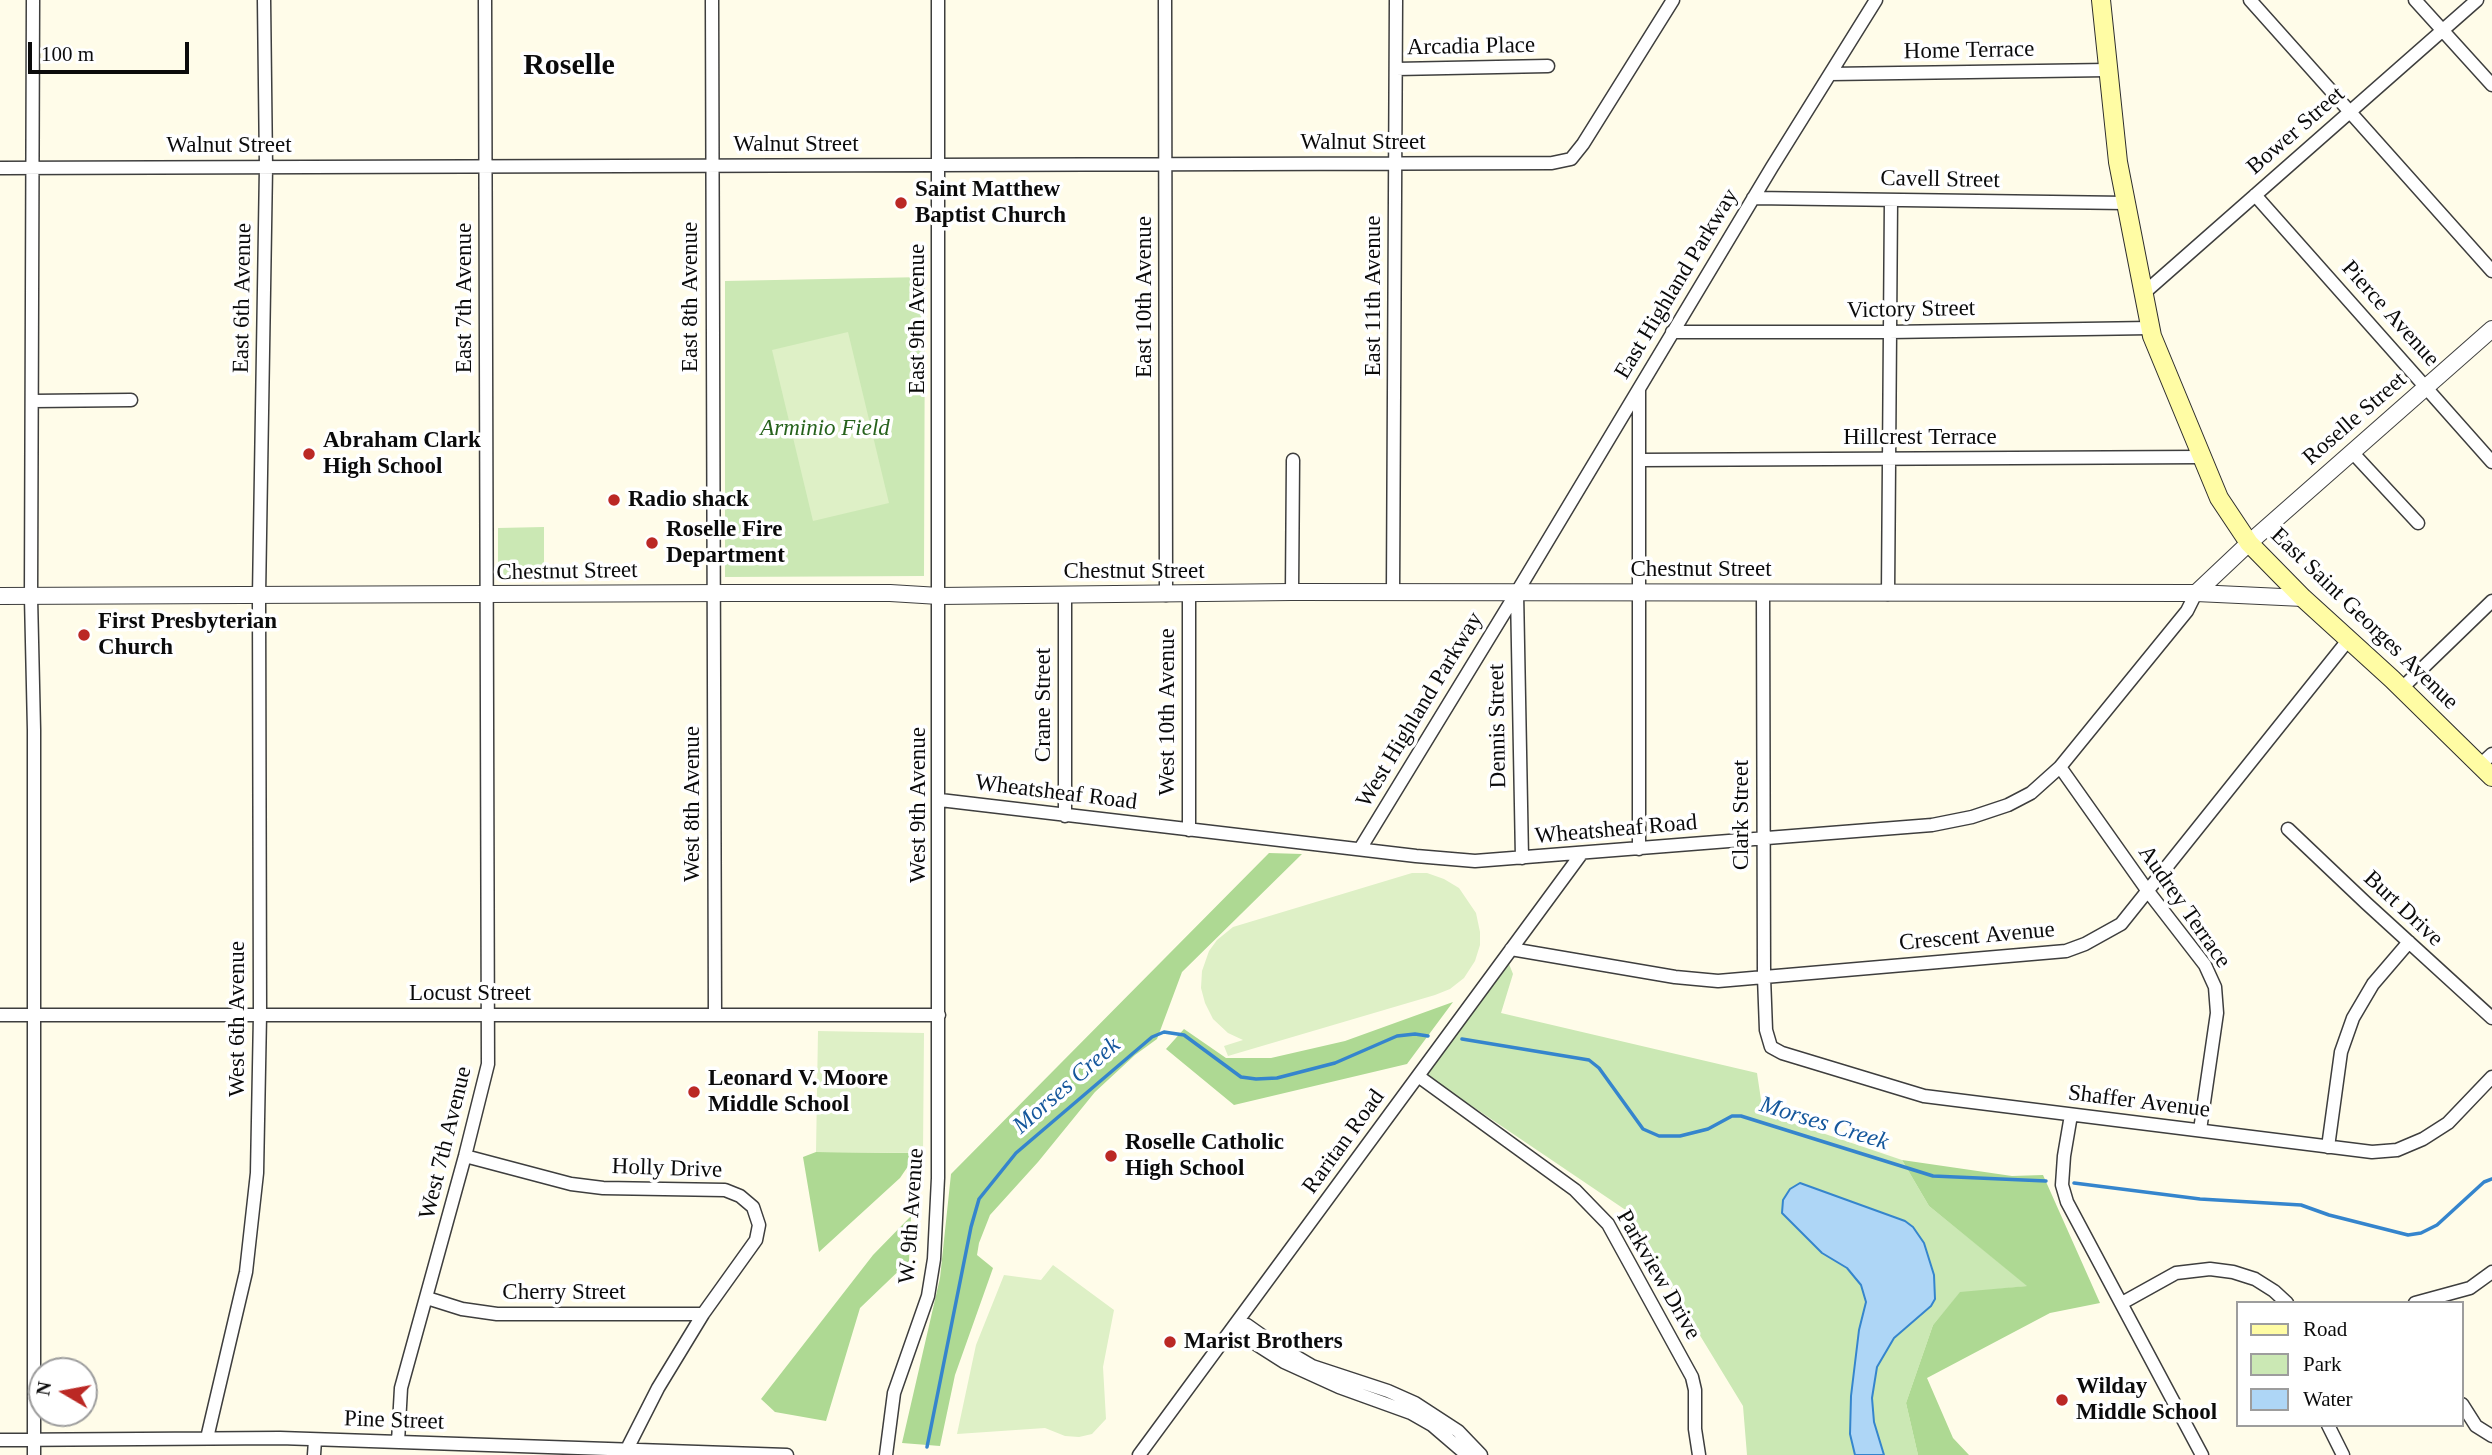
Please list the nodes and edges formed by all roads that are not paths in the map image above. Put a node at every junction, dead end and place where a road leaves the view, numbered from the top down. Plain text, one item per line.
1 (33, 0) edge
2 (264, 0) edge
3 (485, 0) edge
4 (712, 0) edge
5 (939, 0) edge
6 (1165, 0) edge
7 (1396, 0) edge
8 (1673, 0) edge
9 (1876, 0) edge
10 (2102, 0) edge
11 (2250, 0) edge
12 (2415, 0) edge
13 (2477, 0) edge
14 (2442, 31) junction
15 (1548, 66) dead end
16 (1395, 69) junction
17 (2108, 71) junction
18 (1830, 74) junction
19 (2492, 85) edge
20 (2350, 112) junction
21 (1395, 163) junction
22 (1165, 165) junction
23 (712, 166) junction
24 (939, 166) junction
25 (0, 167) edge
26 (33, 167) junction
27 (266, 167) junction
28 (485, 167) junction
29 (2255, 195) junction
30 (1753, 198) junction
31 (1891, 200) junction
32 (2126, 203) junction
33 (2492, 271) edge
34 (2144, 293) junction
35 (2150, 328) junction
36 (2492, 329) edge
37 (1672, 332) junction
38 (1889, 332) junction
39 (1639, 386) junction
40 (2427, 387) junction
41 (131, 400) dead end
42 (33, 401) junction
43 (2352, 452) junction
44 (2201, 457) junction
45 (1889, 459) junction
46 (1293, 460) dead end
47 (1640, 460) junction
48 (2492, 462) edge
49 (2418, 523) dead end
50 (2249, 543) junction
51 (1292, 592) junction
52 (1393, 592) junction
53 (1517, 592) junction
54 (1763, 592) junction
55 (713, 593) junction
56 (2196, 593) junction
57 (1639, 594) junction
58 (1888, 594) junction
59 (1065, 595) junction
60 (1166, 595) junction
61 (1189, 595) junction
62 (0, 596) edge
63 (259, 596) junction
64 (485, 596) junction
65 (939, 596) junction
66 (31, 597) junction
67 (2303, 598) junction
68 (2492, 601) edge
69 (2349, 639) junction
70 (2402, 688) junction
71 (2488, 765) edge
72 (2060, 767) junction
73 (940, 800) junction
74 (1065, 816) junction
75 (2288, 829) dead end
76 (1189, 830) junction
77 (1763, 839) junction
78 (1360, 849) junction
79 (1640, 849) junction
80 (1582, 853) junction
81 (1522, 858) junction
82 (2147, 890) junction
83 (2409, 943) junction
84 (1511, 949) junction
85 (1764, 977) junction
86 (715, 1014) junction
87 (0, 1015) edge
88 (34, 1015) junction
89 (260, 1015) junction
90 (487, 1015) junction
91 (940, 1015) junction
92 (2492, 1018) edge
93 (1768, 1038) joint
94 (1418, 1076) junction
95 (2492, 1077) edge
96 (2071, 1115) junction
97 (2200, 1130) junction
98 (2328, 1147) junction
99 (466, 1156) junction
100 (2492, 1272) edge
101 (427, 1298) junction
102 (2285, 1301) edge
103 (2422, 1301) edge
104 (2122, 1303) junction
105 (703, 1314) junction
106 (1236, 1324) junction
107 (2464, 1407) edge
108 (2329, 1427) edge
109 (2492, 1436) edge
110 (207, 1438) junction
111 (0, 1440) edge
112 (34, 1440) junction
113 (315, 1440) junction
114 (398, 1442) junction
115 (627, 1449) junction
116 (475, 1450) edge
117 (604, 1452) edge
118 (34, 1455) edge
119 (314, 1455) edge
120 (787, 1455) edge
121 (886, 1455) edge
122 (1139, 1455) edge
123 (1467, 1455) edge
124 (1481, 1455) edge
125 (1699, 1455) edge
126 (2203, 1455) edge
127 (2343, 1455) edge

1 - 26 street
2 - 27 street, East 6th Avenue
3 - 28 street, East 7th Avenue
4 - 23 street, East 8th Avenue
5 - 24 street, East 9th Avenue
6 - 22 street, East 10th Avenue
7 - 16 street, East 11th Avenue
8 - 21 street, Walnut Street
9 - 18 street, East Highland Parkway
10 - 17 main road, East Saint Georges Avenue
11 - 20 street
12 - 14 street
13 - 14 street, Bower Street
14 - 19 street
14 - 20 street, Bower Street
15 - 16 street, Arcadia Place
16 - 21 street, East 11th Avenue
17 - 18 street, Home Terrace
17 - 32 main road, East Saint Georges Avenue
18 - 30 street, East Highland Parkway
20 - 29 street, Bower Street
20 - 33 street
21 - 22 street, Walnut Street
21 - 52 street, East 11th Avenue
22 - 24 street, Walnut Street
22 - 60 street, East 10th Avenue
23 - 24 street, Walnut Street
23 - 28 street, Walnut Street
23 - 55 street, East 8th Avenue
24 - 65 street, East 9th Avenue
25 - 26 street, Walnut Street
26 - 27 street, Walnut Street
26 - 42 street
27 - 28 street, Walnut Street
27 - 63 street, East 6th Avenue
28 - 64 street, East 7th Avenue
29 - 34 street, Bower Street
29 - 40 street, Pierce Avenue
30 - 31 street, Cavell Street
30 - 37 street, East Highland Parkway
31 - 32 street, Cavell Street
31 - 38 street
32 - 34 main road, East Saint Georges Avenue
34 - 35 main road, East Saint Georges Avenue
35 - 38 street, Victory Street
35 - 44 main road, East Saint Georges Avenue
36 - 40 street, Roselle Street
37 - 38 street, Victory Street
37 - 39 street, East Highland Parkway
38 - 45 street
39 - 47 street
39 - 53 street, East Highland Parkway
40 - 43 street, Roselle Street
40 - 48 street, Pierce Avenue
41 - 42 street
42 - 66 street
43 - 49 street
43 - 50 street, Roselle Street
44 - 45 street, Hillcrest Terrace
44 - 50 main road, East Saint Georges Avenue
45 - 47 street, Hillcrest Terrace
45 - 58 street
46 - 51 street
47 - 57 street
50 - 56 street
50 - 67 main road, East Saint Georges Avenue
51 - 52 street, Chestnut Street
51 - 61 street, Chestnut Street
52 - 53 street, Chestnut Street
53 - 57 street, Chestnut Street
53 - 78 street, West Highland Parkway
53 - 81 street, Dennis Street
54 - 57 street, Chestnut Street
54 - 58 street, Chestnut Street
54 - 77 street, Clark Street
55 - 64 street, Chestnut Street
55 - 65 street, Chestnut Street
55 - 86 street, West 8th Avenue
56 - 58 street, Chestnut Street
56 - 67 street, Chestnut Street
56 - 72 street, Wheatsheaf Road
57 - 79 street
59 - 60 street, Chestnut Street
59 - 65 street, Chestnut Street
59 - 74 street, Crane Street
60 - 61 street, Chestnut Street
61 - 76 street, West 10th Avenue
62 - 66 street, Chestnut Street
63 - 64 street, Chestnut Street
63 - 66 street, Chestnut Street
63 - 89 street, West 6th Avenue
64 - 90 street, West 7th Avenue
65 - 73 street, West 9th Avenue
66 - 88 street
67 - 69 main road, East Saint Georges Avenue
68 - 70 street
69 - 70 main road, East Saint Georges Avenue
69 - 82 street, Crescent Avenue
70 - 71 main road, East Saint Georges Avenue
72 - 77 street, Wheatsheaf Road
72 - 82 street, Audrey Terrace
73 - 74 street, Wheatsheaf Road
73 - 91 street, West 9th Avenue
74 - 76 street, Wheatsheaf Road
75 - 83 street, Burt Drive
76 - 78 street, Wheatsheaf Road
77 - 79 street, Wheatsheaf Road
77 - 85 street, Clark Street
78 - 81 street, Wheatsheaf Road
79 - 80 street, Wheatsheaf Road
80 - 81 street, Wheatsheaf Road
80 - 84 street, Raritan Road
82 - 85 street, Crescent Avenue
82 - 97 street, Audrey Terrace
83 - 92 street, Burt Drive
83 - 98 street
84 - 85 street, Crescent Avenue
84 - 94 street, Raritan Road
85 - 93 street, Clark Street
86 - 90 street, Locust Street
86 - 91 street, Locust Street
87 - 88 street, Locust Street
88 - 89 street, Locust Street
88 - 112 street
89 - 90 street, Locust Street
89 - 110 street, West 6th Avenue
90 - 99 street, West 7th Avenue
91 - 121 street, W. 9th Avenue
93 - 96 street, Shaffer Avenue
94 - 106 street, Raritan Road
94 - 125 street, Parkview Drive
95 - 98 street, Shaffer Avenue
96 - 97 street, Shaffer Avenue
96 - 104 street
97 - 98 street, Shaffer Avenue
99 - 101 street, West 7th Avenue
99 - 105 street, Holly Drive
100 - 103 street
101 - 105 street, Cherry Street
101 - 114 street, West 7th Avenue
102 - 104 street
104 - 126 street
105 - 115 street, Holly Drive
106 - 122 street, Raritan Road
106 - 123 street
106 - 124 street
107 - 109 street
108 - 127 street
110 - 112 street, Pine Street
110 - 113 street, Pine Street
111 - 112 street, Pine Street
112 - 118 street
113 - 114 street, Pine Street
113 - 119 street
114 - 116 street, Pine Street
115 - 117 street, Pine Street
115 - 120 street, Pine Street
116 - 117 street, Pine Street

